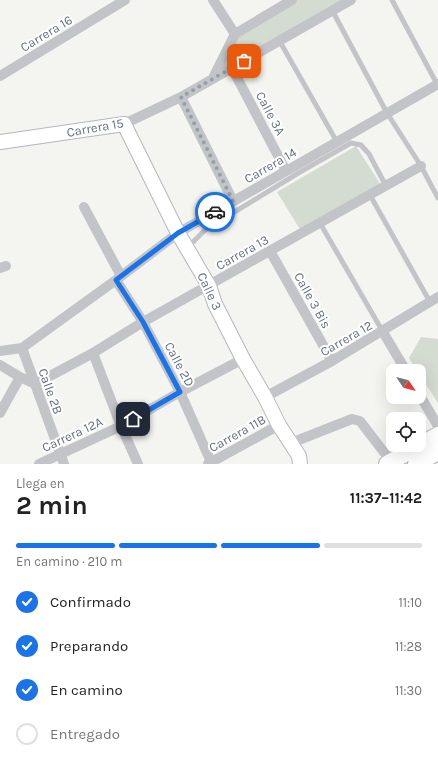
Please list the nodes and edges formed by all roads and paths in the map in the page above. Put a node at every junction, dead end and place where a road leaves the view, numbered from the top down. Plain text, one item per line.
1 (125, 0) edge
2 (213, 0) edge
3 (292, 0) edge
4 (334, 0) edge
5 (351, 0) edge
6 (392, 0) edge
7 (328, 12) junction
8 (234, 34) junction
9 (279, 40) junction
10 (232, 68) junction
11 (0, 76) edge
12 (213, 78) junction
13 (437, 84) edge
14 (181, 97) junction
15 (387, 113) junction
16 (124, 124) junction
17 (0, 142) edge
18 (337, 142) junction
19 (421, 166) junction
20 (286, 171) junction
21 (386, 186) junction
22 (370, 195) junction
23 (438, 198) edge
24 (233, 201) junction
25 (84, 207) dead end
26 (320, 223) junction
27 (178, 233) junction
28 (187, 248) junction
29 (270, 251) junction
30 (119, 278) junction
31 (209, 286) junction
32 (434, 300) edge
33 (143, 322) junction
34 (383, 332) junction
35 (22, 348) junction
36 (0, 351) edge
37 (93, 353) junction
38 (243, 359) junction
39 (332, 361) junction
40 (402, 364) edge
41 (0, 366) edge
42 (20, 377) junction
43 (35, 384) junction
44 (180, 392) junction
45 (265, 397) junction
46 (425, 404) edge
47 (0, 413) edge
48 (279, 425) junction
49 (121, 426) junction
50 (438, 426) edge
51 (438, 435) edge
52 (291, 443) junction
53 (438, 452) edge
54 (60, 454) junction
55 (299, 460) edge
56 (211, 463) edge
57 (390, 463) edge
58 (39, 464) edge
59 (64, 464) edge
60 (138, 464) edge
61 (311, 464) edge
62 (416, 464) edge

1 - 11 street, Carrera 16
2 - 8 street
3 - 8 street
4 - 7 street
5 - 7 street, Carrera 15
6 - 13 lane
7 - 9 street, Carrera 15
7 - 15 lane
8 - 12 street
9 - 10 street, Carrera 15
9 - 18 lane
10 - 12 street, Carrera 15
10 - 20 street, Calle 3A
12 - 14 street, Carrera 15
13 - 15 street, Carrera 14
14 - 16 street, Carrera 15
14 - 24 street
15 - 18 street, Carrera 14
15 - 19 lane
16 - 17 main road, Carrera 15
16 - 27 main road, Calle 3
18 - 20 street, Carrera 14
19 - 21 street, Carrera 13
19 - 23 lane
20 - 24 street, Carrera 14
21 - 22 street, Carrera 13
21 - 28 lane
22 - 26 street, Carrera 13
22 - 32 lane
24 - 27 street, Carrera 14
25 - 30 street, Calle 2D
26 - 29 street, Carrera 13
26 - 34 lane
27 - 28 main road, Calle 3
27 - 30 street, Carrera 14
28 - 31 main road, Calle 3
29 - 31 street, Carrera 13
29 - 39 street, Calle 3 Bis
30 - 33 street, Calle 2D
30 - 35 street, Carrera 14
31 - 33 street, Carrera 13
31 - 38 main road, Calle 3
32 - 34 street, Carrera 12
33 - 37 street, Carrera 13
33 - 44 street, Calle 2D
34 - 39 street, Carrera 12
34 - 40 street
35 - 36 street, Carrera 14
35 - 43 street, Calle 2B
37 - 43 street, Carrera 13
37 - 49 street
38 - 44 street, Carrera 12A
38 - 45 main road, Calle 3
39 - 45 street, Carrera 12
41 - 42 street
42 - 43 street
42 - 47 street
43 - 54 street, Calle 2B
44 - 49 street, Carrera 12A
44 - 56 street, Calle 2D
45 - 48 main road, Calle 3
46 - 50 street
48 - 52 main road, Calle 3
48 - 56 street, Carrera 11B
49 - 54 street, Carrera 12A
49 - 60 street
51 - 57 main road
52 - 55 main road, Calle 3
52 - 57 street
53 - 62 main road
54 - 58 street, Carrera 12A
54 - 59 street, Calle 2B
55 - 61 main road, Calle 3

